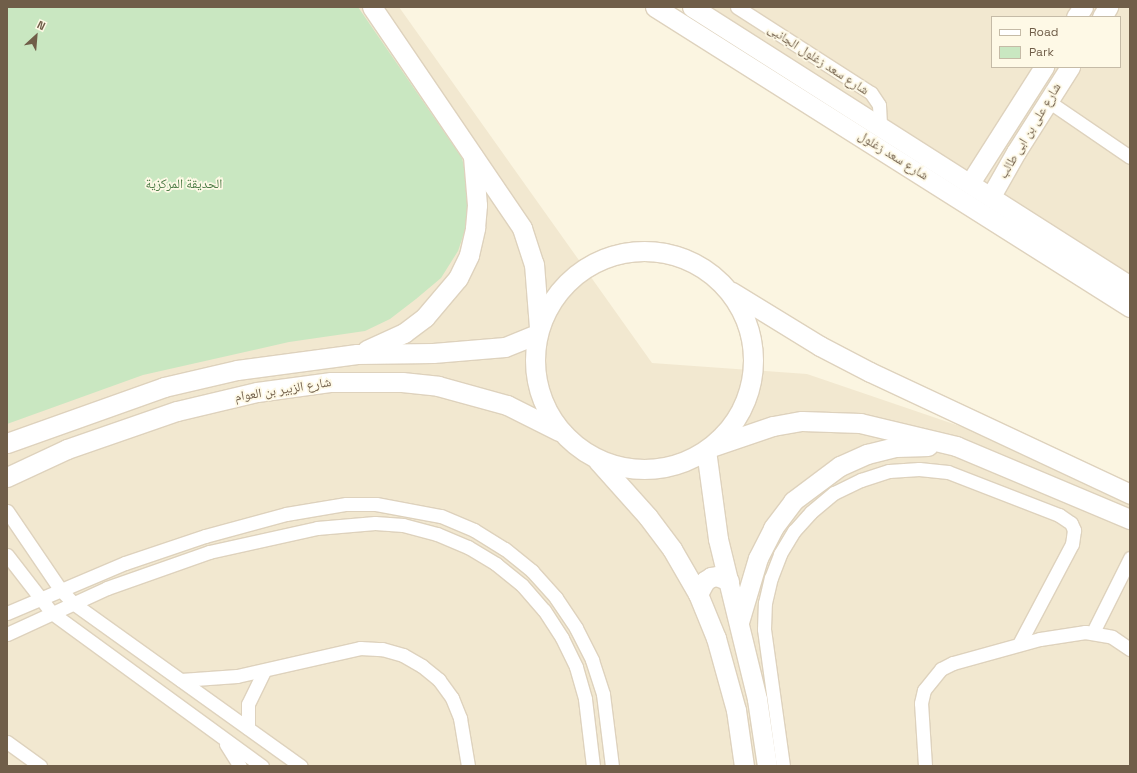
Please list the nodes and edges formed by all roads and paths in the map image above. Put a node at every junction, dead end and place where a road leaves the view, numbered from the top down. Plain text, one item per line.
1 (372, 7) edge
2 (655, 7) edge
3 (692, 7) edge
4 (737, 7) edge
5 (1083, 7) edge
6 (1108, 7) edge
7 (1077, 16) edge
8 (1103, 16) edge
9 (728, 29) junction
10 (717, 45) junction
11 (1043, 68) edge
12 (1069, 68) edge
13 (1048, 101) junction
14 (880, 125) junction
15 (998, 140) junction
16 (1016, 152) junction
17 (473, 155) junction
18 (1130, 157) edge
19 (970, 183) junction
20 (992, 196) junction
21 (1130, 286) edge
22 (726, 288) junction
23 (1130, 307) edge
24 (539, 331) junction
25 (357, 354) junction
26 (563, 433) junction
27 (7, 443) edge
28 (956, 446) junction
29 (708, 448) junction
30 (596, 458) junction
31 (7, 478) edge
32 (1130, 494) edge
33 (406, 508) junction
34 (7, 511) edge
35 (1130, 519) edge
36 (403, 526) junction
37 (7, 555) edge
38 (1130, 558) edge
39 (729, 581) junction
40 (60, 589) junction
41 (698, 594) junction
42 (38, 598) junction
43 (73, 602) junction
44 (7, 613) edge
45 (52, 614) junction
46 (739, 622) junction
47 (1093, 632) junction
48 (7, 634) edge
49 (1019, 644) junction
50 (1130, 649) edge
51 (264, 670) junction
52 (181, 680) junction
53 (248, 728) junction
54 (608, 729) junction
55 (590, 732) junction
56 (220, 736) junction
57 (7, 742) edge
58 (40, 766) edge
59 (240, 766) edge
60 (262, 766) edge
61 (300, 766) edge
62 (468, 766) edge
63 (593, 766) edge
64 (612, 766) edge
65 (744, 766) edge
66 (767, 766) edge
67 (783, 766) edge
68 (925, 766) edge

1 - 17 street
2 - 10 street, شارع سعد زغلول
3 - 9 street, شارع سعد زغلول
4 - 14 street, شارع سعد زغلول الجانبى
5 - 7 street
6 - 8 street
9 - 10 street
9 - 14 street, شارع سعد زغلول
10 - 23 street, شارع سعد زغلول
11 - 15 street, شارع على بن ابى طالب
12 - 13 street, شارع على بن ابى طالب
13 - 16 street, شارع على بن ابى طالب
13 - 18 street
14 - 19 street, شارع سعد زغلول
15 - 16 street
15 - 19 street, شارع على بن ابى طالب
16 - 20 street, شارع على بن ابى طالب
17 - 24 street
17 - 25 street
19 - 20 street, شارع سعد زغلول
20 - 21 street, شارع سعد زغلول
22 - 24 street
22 - 29 street
22 - 32 street
24 - 25 street, شارع الزبير بن العوام
24 - 26 street
25 - 27 street, شارع الزبير بن العوام
26 - 30 street
26 - 31 street, شارع الزبير بن العوام
28 - 29 street
28 - 35 street
28 - 46 street
29 - 30 street
29 - 39 street
30 - 41 street
33 - 36 street
33 - 40 street
33 - 54 street
34 - 40 street
36 - 43 street
36 - 55 street
37 - 42 street
38 - 47 street
39 - 41 street
39 - 46 street
40 - 42 street
40 - 43 street
41 - 65 street
42 - 44 street
42 - 45 street
43 - 45 street
43 - 52 street
45 - 48 street
45 - 56 street
46 - 66 street
47 - 49 street
47 - 50 street
49 - 67 street
49 - 68 street
51 - 52 street
51 - 53 street
51 - 62 street
52 - 53 street
53 - 61 street
54 - 55 street
54 - 64 street
55 - 63 street
56 - 59 street
56 - 60 street
57 - 58 street

